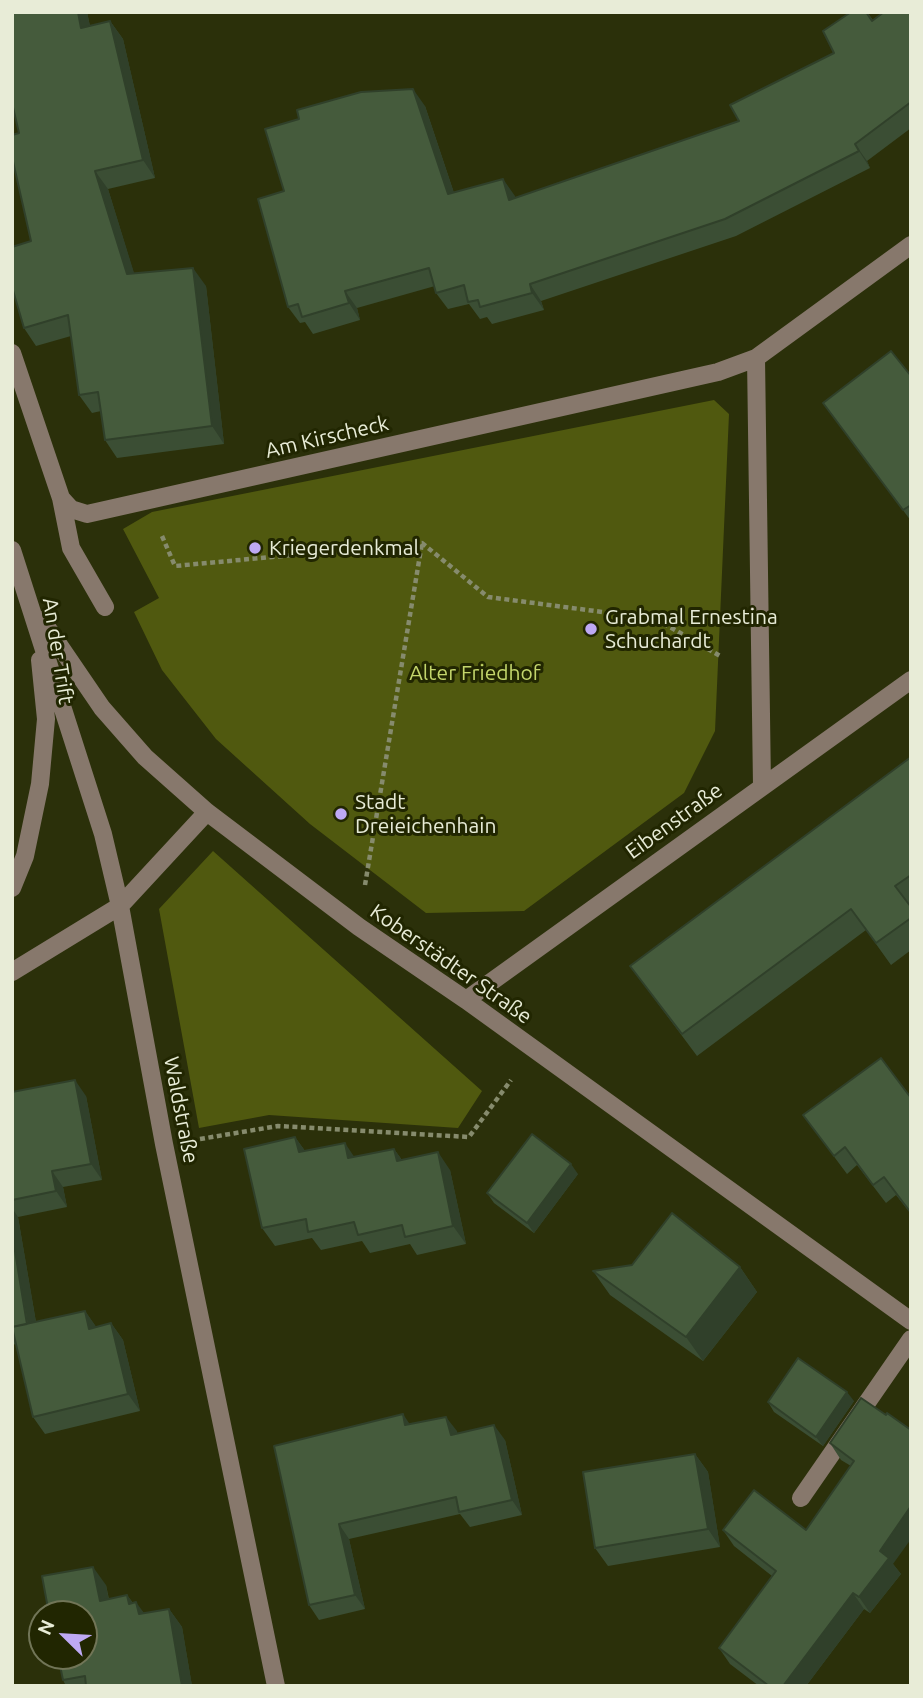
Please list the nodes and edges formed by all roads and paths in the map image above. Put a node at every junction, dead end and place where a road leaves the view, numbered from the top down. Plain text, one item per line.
1 (911, 246) edge
2 (12, 353) edge
3 (756, 358) junction
4 (61, 498) junction
5 (161, 534) dead end
6 (422, 543) junction
7 (12, 550) edge
8 (24, 585) junction
9 (105, 607) dead end
10 (759, 679) junction
11 (911, 680) edge
12 (762, 786) junction
13 (207, 812) junction
14 (12, 888) edge
15 (120, 906) junction
16 (359, 927) junction
17 (12, 972) edge
18 (466, 1000) junction
19 (533, 1050) junction
20 (164, 1144) junction
21 (911, 1321) edge
22 (911, 1339) edge
23 (801, 1498) dead end
24 (276, 1686) edge

1 - 3 street, Am Kirscheck
2 - 4 street
3 - 4 street, Am Kirscheck
3 - 10 street
4 - 9 street
5 - 6 path
6 - 10 path
6 - 16 path
7 - 8 street, Waldstraße
8 - 13 street, Koberstädter Straße
8 - 14 street, An der Trift
8 - 15 street, Waldstraße
10 - 12 street
11 - 12 street, Eibenstraße
12 - 18 street, Eibenstraße
13 - 15 street
13 - 16 street, Koberstädter Straße
15 - 17 street
15 - 20 street, Waldstraße
16 - 18 street, Koberstädter Straße
18 - 19 street, Koberstädter Straße
19 - 20 path
19 - 21 street, Koberstädter Straße
20 - 24 street, Waldstraße
22 - 23 street

